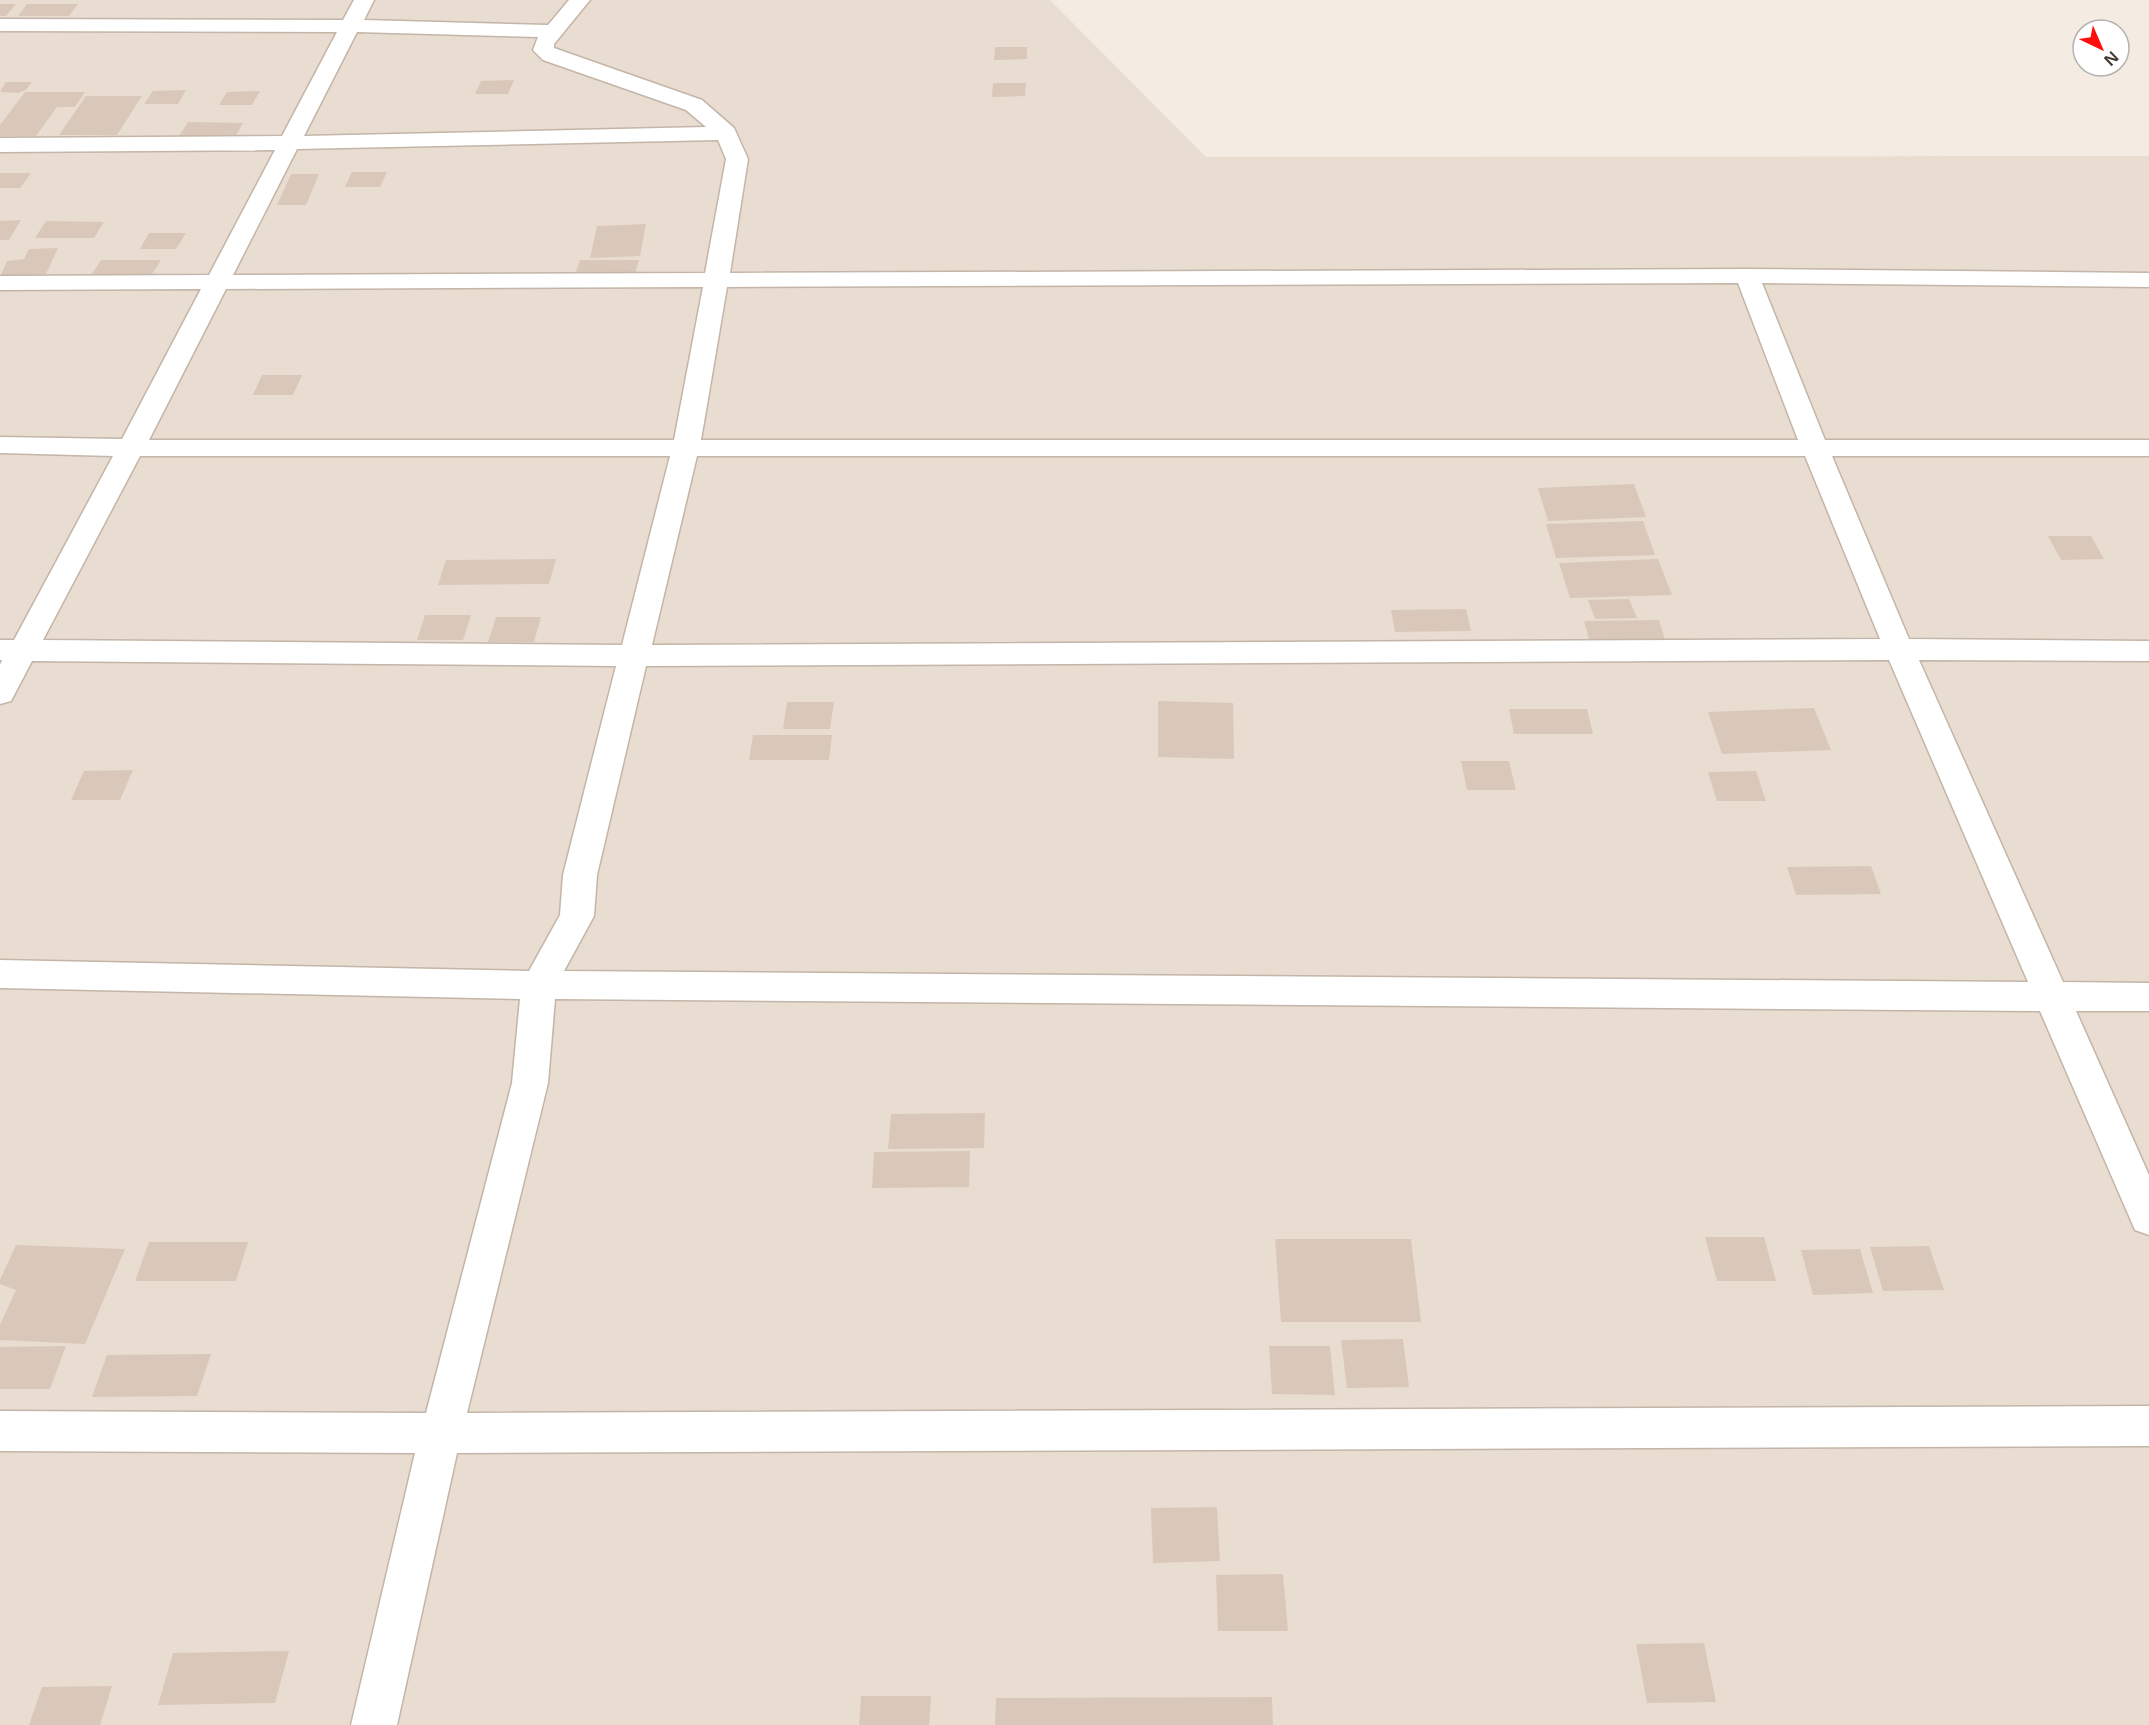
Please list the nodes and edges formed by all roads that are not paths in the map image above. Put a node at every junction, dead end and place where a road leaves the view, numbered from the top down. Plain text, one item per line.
1 (364, 0) edge
2 (580, 0) edge
3 (0, 25) edge
4 (351, 26) junction
5 (554, 31) junction
6 (726, 133) junction
7 (289, 143) junction
8 (0, 145) edge
9 (1747, 276) junction
10 (2149, 280) edge
11 (718, 281) junction
12 (216, 282) junction
13 (0, 283) edge
14 (0, 445) edge
15 (131, 448) junction
16 (685, 448) junction
17 (1815, 448) junction
18 (2149, 448) edge
19 (1899, 649) junction
20 (11, 650) edge
21 (2149, 651) edge
22 (634, 656) junction
23 (0, 693) edge
24 (0, 974) edge
25 (539, 985) junction
26 (2052, 995) junction
27 (2149, 997) edge
28 (2149, 1218) edge
29 (2149, 1426) edge
30 (0, 1431) edge
31 (441, 1433) junction
32 (374, 1725) edge

1 - 4 street
2 - 5 street
3 - 4 street
4 - 5 street
4 - 7 street
5 - 6 street
6 - 7 street
6 - 11 street
7 - 8 street
7 - 12 street
9 - 10 street
9 - 11 street
9 - 17 street
11 - 12 street
11 - 16 street
12 - 13 street
12 - 15 street
14 - 15 street
15 - 16 street
15 - 20 street
16 - 17 street
16 - 22 street
17 - 18 street
17 - 19 street
19 - 21 street
19 - 22 street
19 - 26 street
20 - 22 street
20 - 23 street
22 - 25 street
24 - 25 street
25 - 26 street
25 - 31 street
26 - 27 street
26 - 28 street
29 - 31 street
30 - 31 street
31 - 32 street

